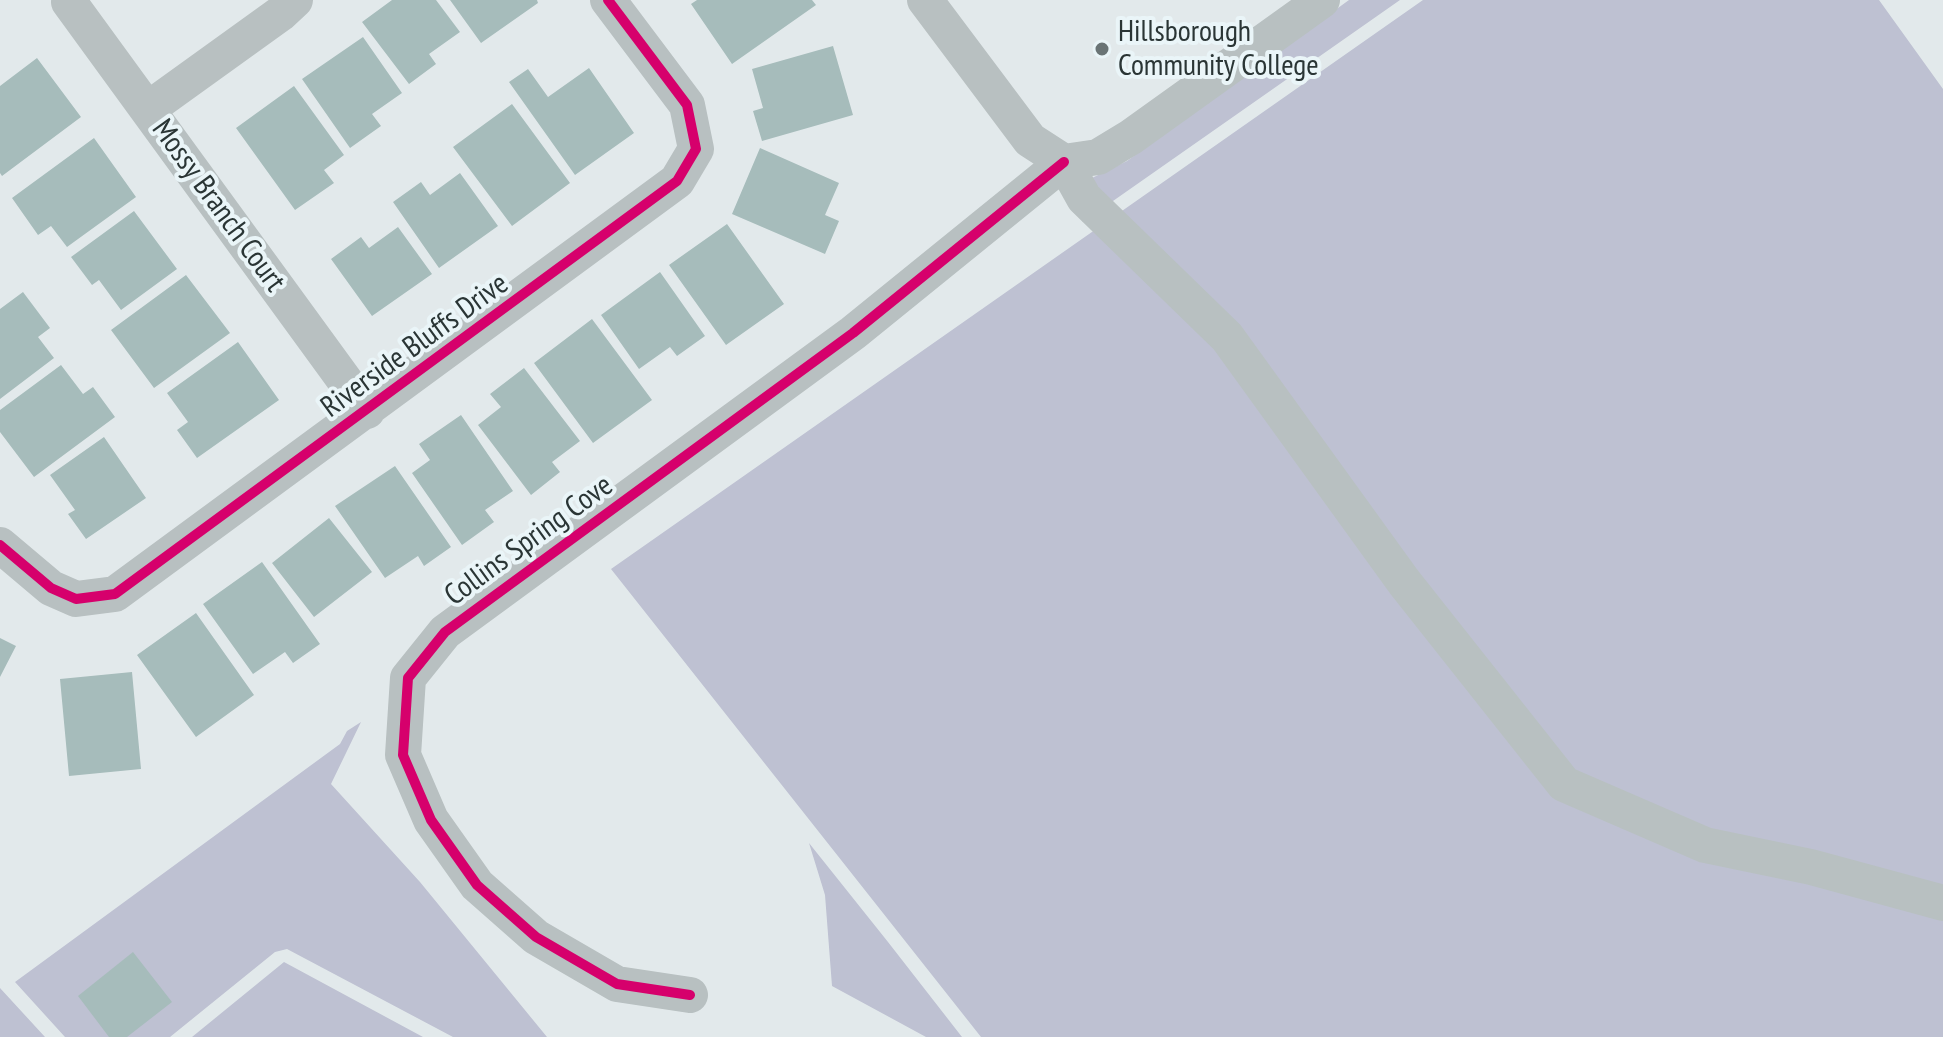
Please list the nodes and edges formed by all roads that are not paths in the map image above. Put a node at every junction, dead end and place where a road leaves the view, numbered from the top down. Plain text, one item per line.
1 (295, 0) edge
2 (608, 0) edge
3 (925, 0) edge
4 (1322, 0) edge
5 (69, 2) edge
6 (148, 109) junction
7 (1064, 162) junction
8 (367, 411) junction
9 (0, 545) edge
10 (1943, 903) edge
11 (690, 995) dead end

1 - 6 street
2 - 8 street, Riverside Bluffs Drive
3 - 7 street
4 - 7 street
5 - 6 street, Mossy Branch Court
6 - 8 street, Mossy Branch Court
7 - 10 street
7 - 11 street, Collins Spring Cove
8 - 9 street, Riverside Bluffs Drive

